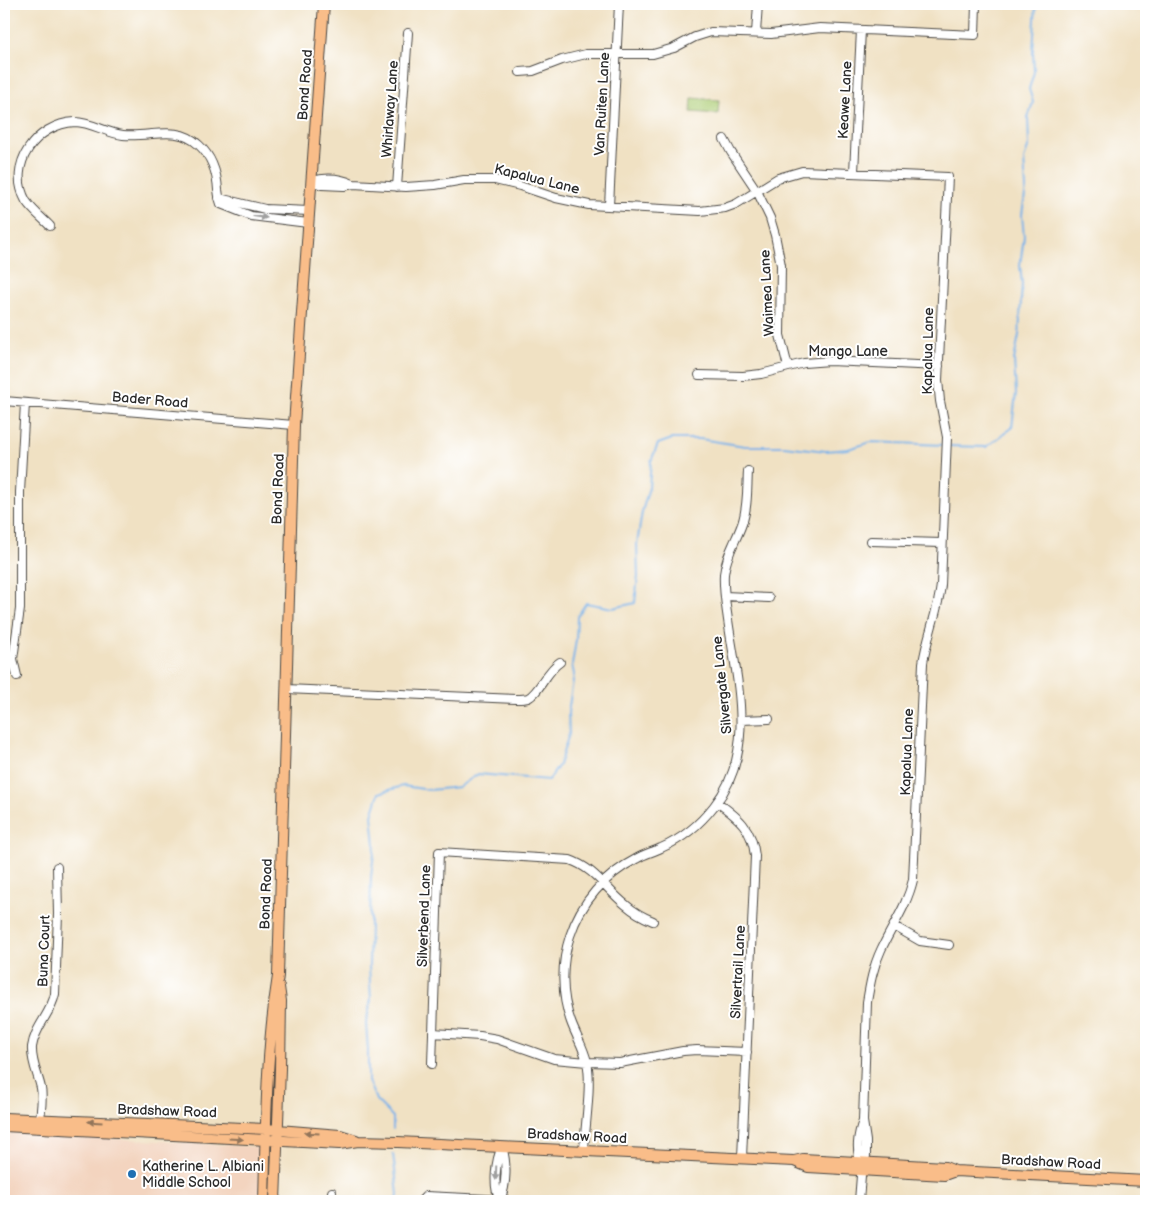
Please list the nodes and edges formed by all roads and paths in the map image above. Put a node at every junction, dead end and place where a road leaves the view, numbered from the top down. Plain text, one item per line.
1 (324, 4) edge
2 (619, 4) edge
3 (758, 4) edge
4 (976, 4) edge
5 (861, 30) junction
6 (408, 33) dead end
7 (756, 33) junction
8 (616, 54) junction
9 (520, 72) dead end
10 (724, 139) dead end
11 (854, 172) junction
12 (312, 181) junction
13 (397, 187) junction
14 (757, 191) junction
15 (218, 198) junction
16 (609, 206) junction
17 (309, 210) junction
18 (308, 223) junction
19 (50, 226) dead end
20 (939, 366) junction
21 (788, 367) junction
22 (699, 375) dead end
23 (4, 401) edge
24 (25, 403) junction
25 (294, 425) junction
26 (748, 471) dead end
27 (871, 542) dead end
28 (942, 543) junction
29 (725, 596) junction
30 (769, 598) dead end
31 (560, 662) dead end
32 (17, 676) dead end
33 (286, 689) junction
34 (769, 719) dead end
35 (741, 720) junction
36 (717, 802) junction
37 (57, 866) dead end
38 (603, 883) junction
39 (653, 921) dead end
40 (894, 926) junction
41 (950, 945) dead end
42 (278, 976) junction
43 (271, 1022) junction
44 (433, 1034) junction
45 (747, 1052) junction
46 (587, 1062) junction
47 (432, 1064) dead end
48 (280, 1069) junction
49 (4, 1118) edge
50 (40, 1119) junction
51 (4, 1126) edge
52 (266, 1128) junction
53 (278, 1136) junction
54 (266, 1140) junction
55 (502, 1146) junction
56 (584, 1150) junction
57 (742, 1158) junction
58 (862, 1167) junction
59 (1146, 1181) edge
60 (332, 1192) dead end
61 (500, 1200) junction
62 (264, 1201) edge
63 (275, 1201) edge
64 (330, 1201) edge
65 (421, 1201) edge
66 (525, 1201) edge
67 (858, 1201) edge

1 - 12 main road, Bond Road
2 - 8 street, Van Ruiten Lane
3 - 7 street
4 - 5 street
5 - 7 street
5 - 11 street, Keawe Lane
6 - 13 street, Whirlaway Lane
7 - 8 street
8 - 9 street
8 - 16 street, Van Ruiten Lane
10 - 14 street, Waimea Lane
11 - 14 street, Kapalua Lane
11 - 20 street, Kapalua Lane
12 - 13 street, Kapalua Lane
12 - 17 main road, Bond Road
13 - 16 street, Kapalua Lane
14 - 16 street, Kapalua Lane
14 - 21 street, Waimea Lane
15 - 17 street
15 -> 18 street
15 - 19 street
17 - 18 main road, Bond Road
18 - 25 main road, Bond Road
20 - 21 street, Mango Lane
20 - 28 street, Kapalua Lane
21 - 22 street, Mango Lane
23 - 24 street, Bader Road
24 - 25 street, Bader Road
24 - 32 street
25 - 33 main road, Bond Road
26 - 29 street, Silvergate Lane
27 - 28 street
28 - 40 street, Kapalua Lane
29 - 30 street
29 - 35 street, Silvergate Lane
31 - 33 street
33 - 42 main road, Bond Road
34 - 35 street
35 - 36 street, Silvergate Lane
36 - 38 street, Silvergate Lane
36 - 45 street, Silvertrail Lane
37 - 50 street, Buna Court
38 - 39 street
38 - 44 street, Silverbend Lane
38 - 46 street, Silvergate Lane
40 - 41 street
40 - 58 street, Kapalua Lane
42 - 43 main road, Bond Road
42 - 48 main road, Bond Road
43 - 48 main road
43 - 52 main road, Bond Road
44 - 46 street
44 - 47 street, Silverbend Lane
45 - 46 street
45 - 57 street, Silvertrail Lane
46 - 56 street, Silvergate Lane
48 - 53 main road, Bond Road
49 - 50 main road, Bradshaw Road
52 -> 50 main road, Bradshaw Road
51 -> 54 main road, Bradshaw Road
52 - 53 main road, Bradshaw Road
52 - 54 main road, Bond Road
53 - 54 main road, Bradshaw Road
53 - 55 main road, Bradshaw Road
53 - 63 main road, Bond Road
54 - 62 main road, Bond Road
55 - 56 main road, Bradshaw Road
55 - 61 street
56 - 57 main road, Bradshaw Road
57 - 58 main road, Bradshaw Road
58 - 59 main road, Bradshaw Road
58 - 67 street, Kapalua Lane
60 - 64 street
61 - 65 street
61 - 66 street

